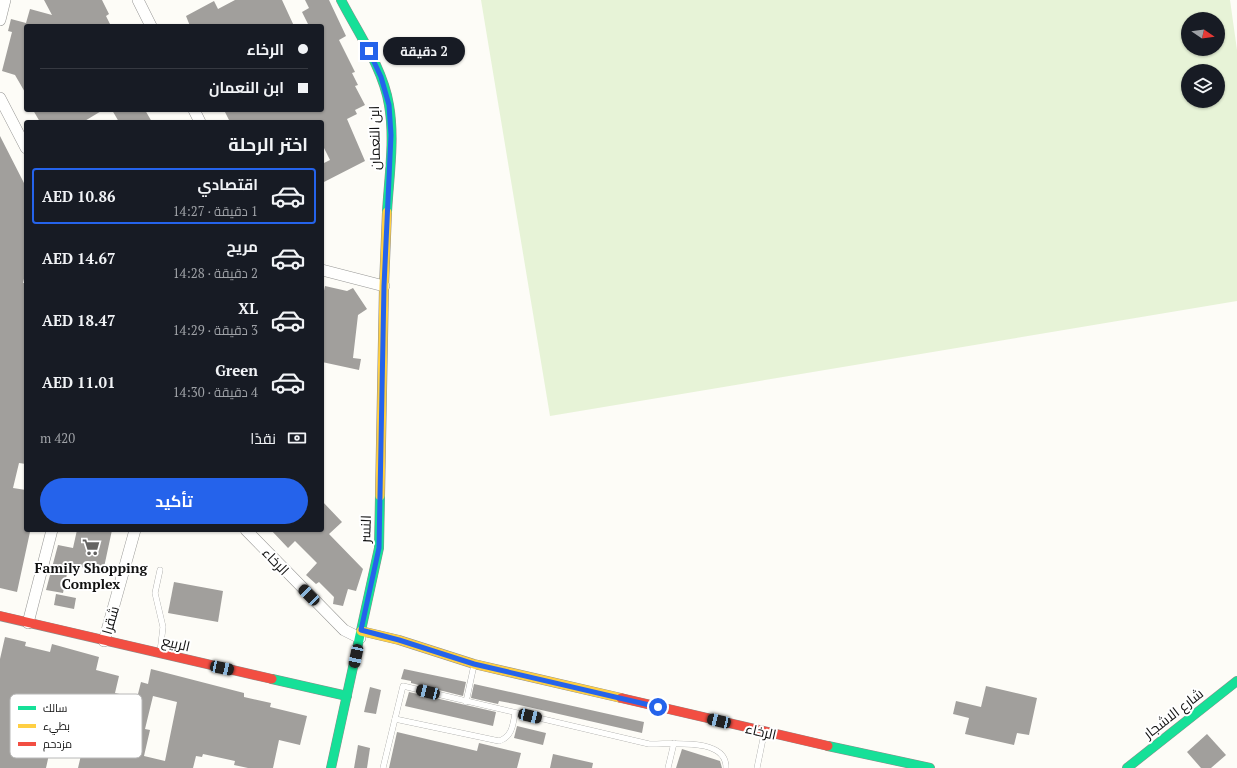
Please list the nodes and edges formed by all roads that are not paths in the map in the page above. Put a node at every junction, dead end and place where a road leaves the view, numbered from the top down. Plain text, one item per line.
1 (4, 0) edge
2 (138, 0) edge
3 (341, 0) edge
4 (0, 20) edge
5 (150, 24) edge
6 (0, 98) edge
7 (24, 144) edge
8 (324, 271) edge
9 (384, 286) junction
10 (51, 532) edge
11 (134, 532) edge
12 (248, 532) edge
13 (160, 570) dead end
14 (0, 616) edge
15 (28, 623) junction
16 (360, 634) junction
17 (104, 641) junction
18 (160, 654) junction
19 (474, 664) junction
20 (1237, 681) edge
21 (347, 696) junction
22 (466, 702) junction
23 (516, 713) junction
24 (395, 719) junction
25 (765, 732) junction
26 (674, 743) junction
27 (331, 768) edge
28 (382, 768) edge
29 (668, 768) edge
30 (726, 768) edge
31 (757, 768) edge
32 (930, 768) edge
33 (1127, 768) edge

1 - 4 street
2 - 5 street
3 - 9 street, ابن النعمان
6 - 7 street
8 - 9 street
9 - 16 street, النسر
10 - 15 street
11 - 17 street, شقرا
12 - 16 street, الرخاء
13 - 18 lane
14 - 15 street, الربيع
15 - 17 street, الربيع
16 - 19 street, الرخاء
16 - 21 street, النسر
17 - 18 street, الربيع
18 - 21 street, الربيع
19 - 22 lane
19 - 25 street, الرخاء
20 - 33 street, شارع الاشجار
21 - 27 street, النسر
22 - 23 lane
22 - 24 lane
23 - 24 lane
23 - 26 lane
24 - 28 lane
25 - 31 lane
25 - 32 street, الرخاء
26 - 29 lane
26 - 30 lane

